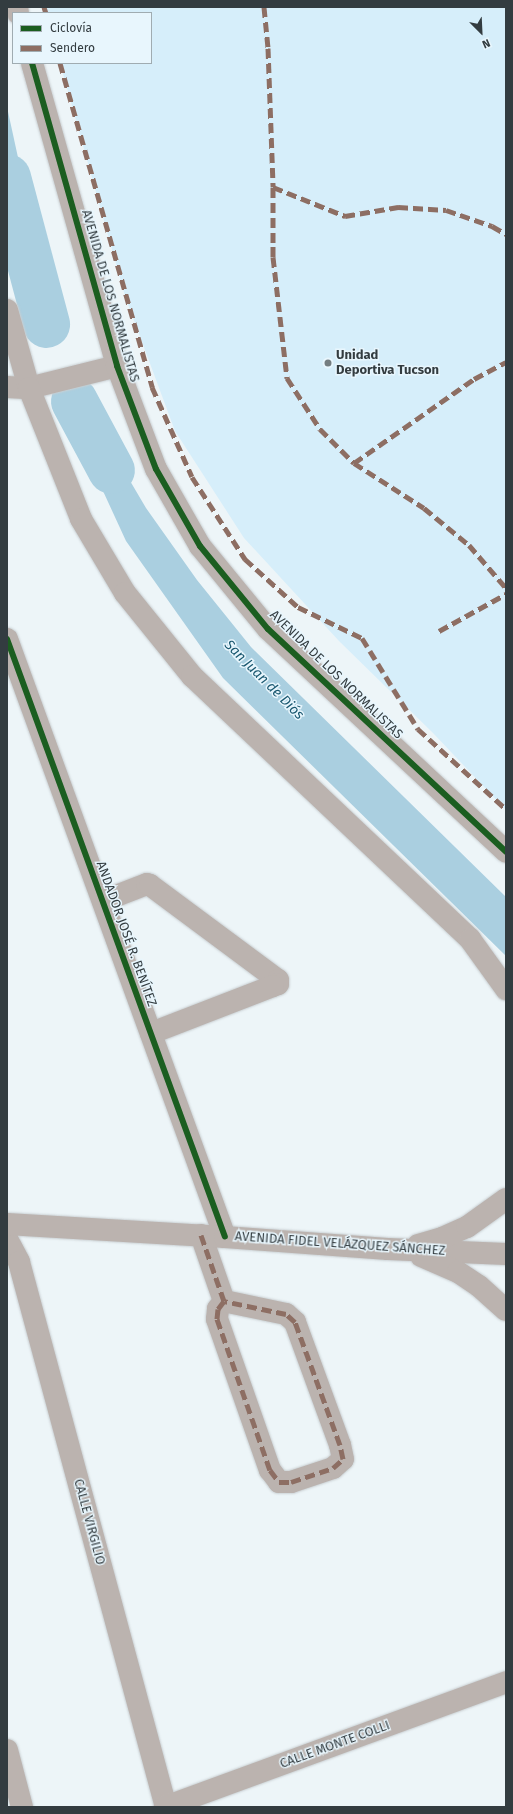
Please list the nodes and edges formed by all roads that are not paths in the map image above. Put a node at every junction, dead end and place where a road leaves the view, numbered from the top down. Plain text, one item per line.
1 (32, 64) edge
2 (7, 310) edge
3 (117, 366) junction
4 (7, 387) edge
5 (29, 388) junction
6 (7, 638) edge
7 (506, 852) edge
8 (103, 901) junction
9 (506, 989) edge
10 (151, 1033) junction
11 (506, 1199) edge
12 (7, 1224) edge
13 (201, 1235) junction
14 (225, 1237) junction
15 (7, 1239) edge
16 (388, 1249) junction
17 (506, 1254) edge
18 (224, 1301) junction
19 (506, 1310) edge
20 (506, 1682) edge
21 (7, 1750) edge
22 (22, 1807) edge
23 (166, 1807) edge

1 - 3 street, AVENIDA DE LOS NORMALISTAS
2 - 5 street
3 - 5 street
3 - 7 street, AVENIDA DE LOS NORMALISTAS
4 - 5 street
5 - 9 street
6 - 8 street, ANDADOR JOSÉ R. BENÍTEZ
8 - 10 street, ANDADOR JOSÉ R. BENÍTEZ
8 - 10 street
10 - 14 street, ANDADOR JOSÉ R. BENÍTEZ
11 - 16 street
12 - 13 street, AVENIDA FIDEL VELÁZQUEZ SÁNCHEZ
13 - 14 street, AVENIDA FIDEL VELÁZQUEZ SÁNCHEZ
13 - 18 street
14 - 16 street, AVENIDA FIDEL VELÁZQUEZ SÁNCHEZ
15 - 23 street, CALLE VIRGILIO
16 - 17 street, AVENIDA FIDEL VELÁZQUEZ SÁNCHEZ
16 - 19 street
18 - 18 street
20 - 23 street, CALLE MONTE COLLI
21 - 22 street

